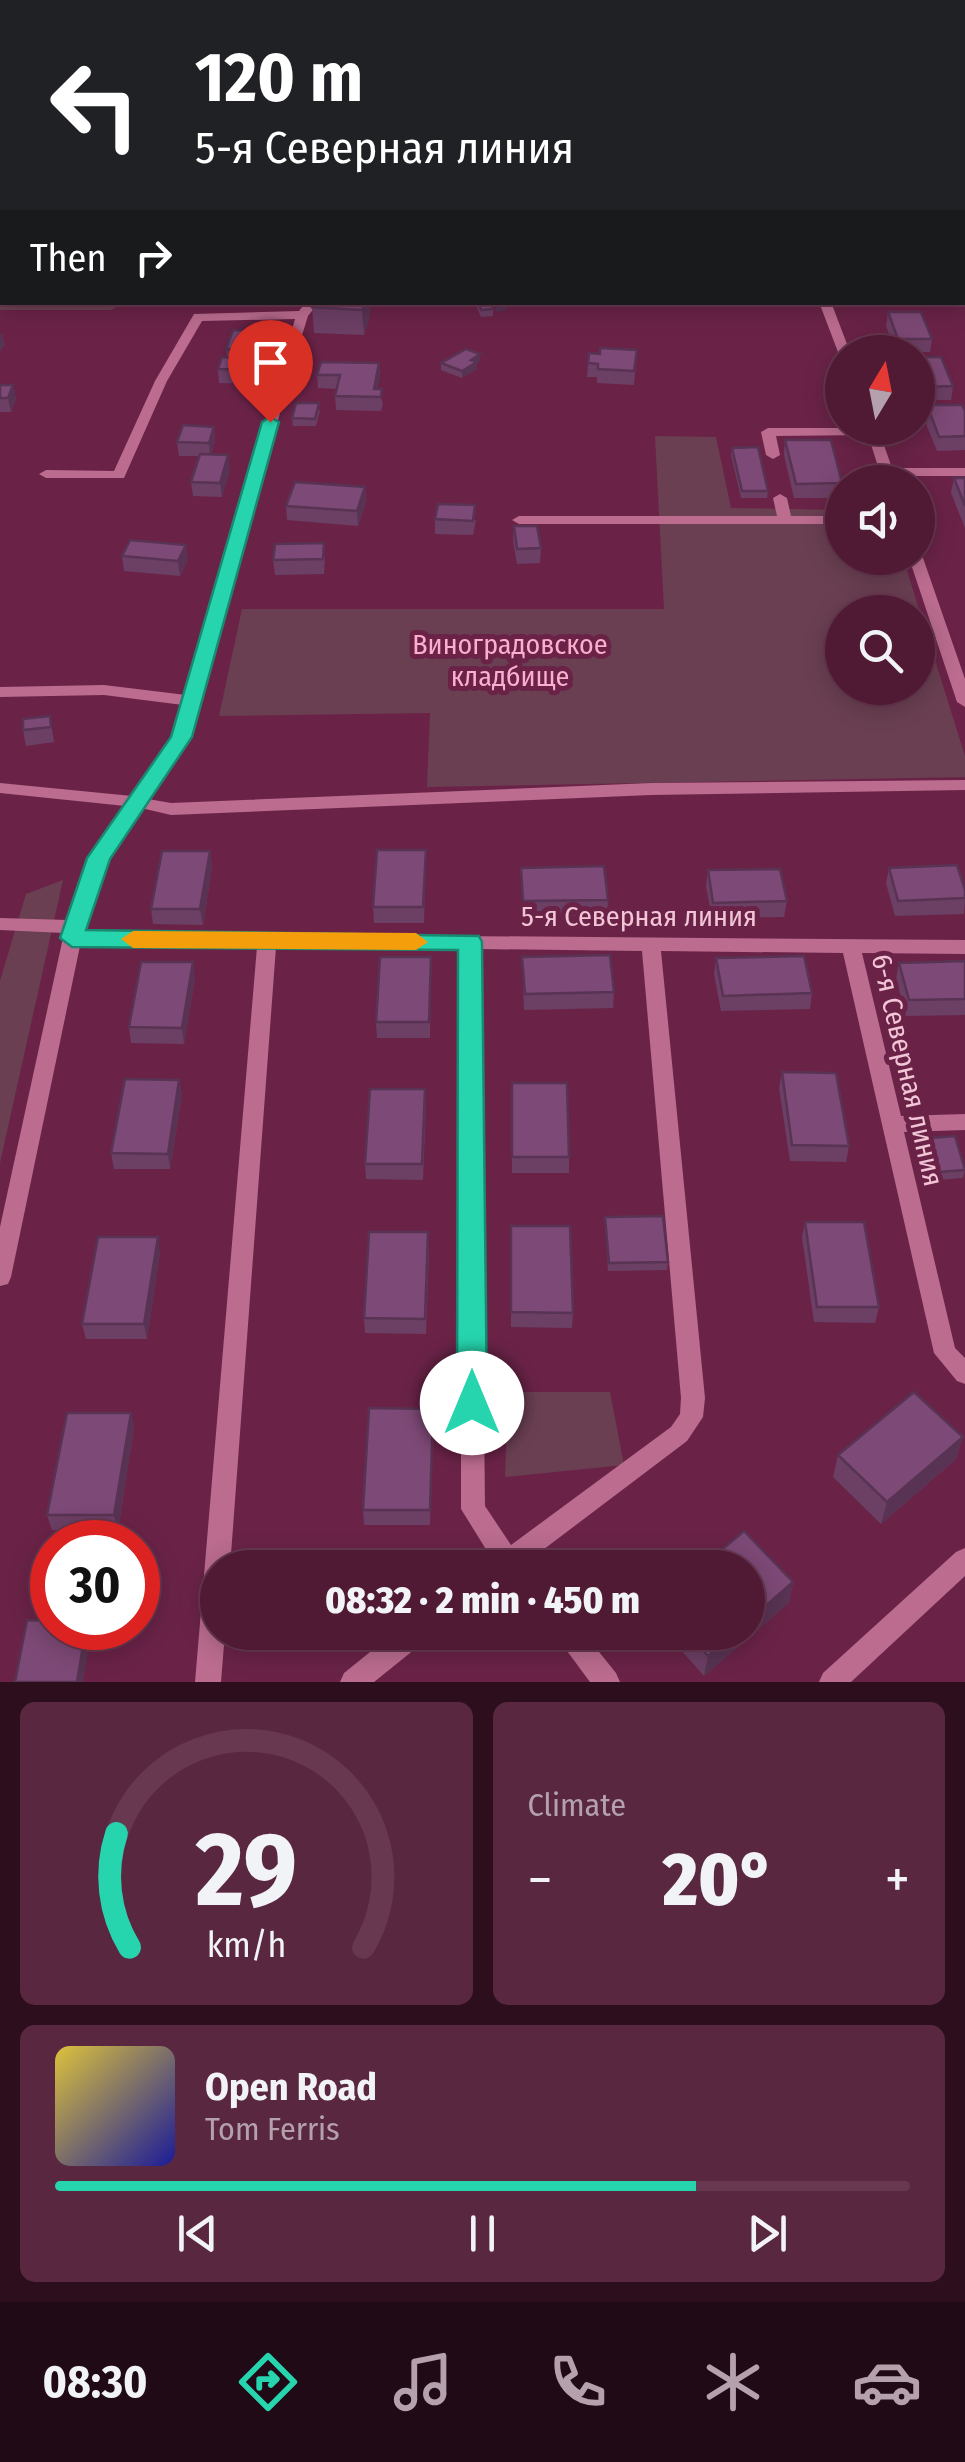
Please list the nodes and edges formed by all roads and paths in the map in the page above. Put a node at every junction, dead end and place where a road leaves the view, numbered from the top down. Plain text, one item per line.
1 (826, 305) edge
2 (307, 309) edge
3 (838, 335) edge
4 (825, 430) edge
5 (773, 455) dead end
6 (965, 472) edge
7 (46, 474) dead end
8 (935, 474) edge
9 (780, 498) dead end
10 (519, 520) dead end
11 (784, 520) junction
12 (825, 520) edge
13 (922, 575) edge
14 (0, 692) edge
15 (192, 701) junction
16 (965, 702) edge
17 (965, 785) edge
18 (0, 788) edge
19 (137, 802) junction
20 (0, 924) edge
21 (73, 933) junction
22 (267, 940) junction
23 (470, 942) junction
24 (652, 944) junction
25 (851, 946) junction
26 (965, 946) edge
27 (965, 1122) edge
28 (892, 1124) junction
29 (0, 1277) edge
30 (965, 1374) edge
31 (497, 1550) edge
32 (526, 1550) edge
33 (965, 1560) edge
34 (393, 1650) edge
35 (581, 1650) edge
36 (208, 1682) edge
37 (353, 1682) edge
38 (607, 1682) edge
39 (832, 1682) edge

1 - 3 street
2 - 7 street
2 - 15 street
4 - 5 street
6 - 8 street
9 - 11 street
10 - 11 street
11 - 12 street
13 - 16 street
14 - 15 street
15 - 19 street
17 - 19 street
18 - 19 street
19 - 21 street
20 - 21 street, 5-я Северная линия
21 - 22 street, 5-я Северная линия
21 - 29 street
22 - 23 street, 5-я Северная линия
22 - 36 street
23 - 24 street, 5-я Северная линия
23 - 31 street
24 - 25 street, 5-я Северная линия
24 - 32 street
25 - 26 street, 5-я Северная линия
25 - 28 street, 6-я Северная линия
27 - 28 street
28 - 30 street, 6-я Северная линия
33 - 39 street
34 - 37 street
35 - 38 street

